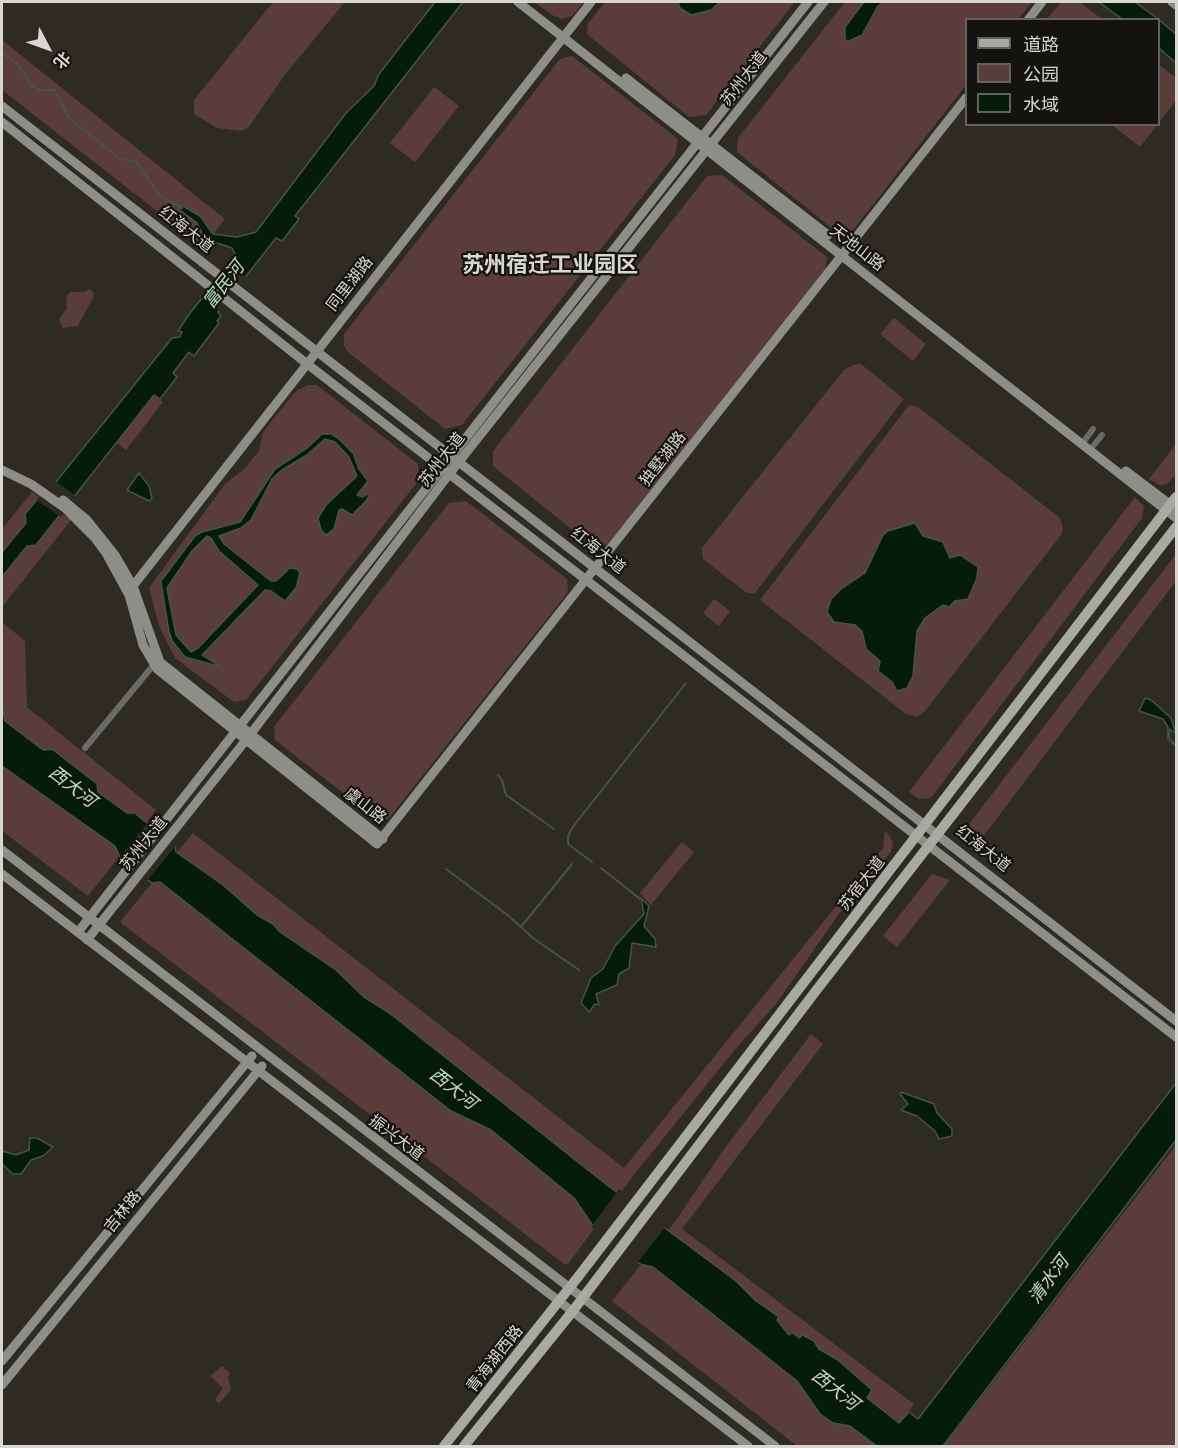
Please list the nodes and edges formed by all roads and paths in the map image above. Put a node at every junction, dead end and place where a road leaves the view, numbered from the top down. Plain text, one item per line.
1 (518, 2) edge
2 (527, 2) edge
3 (591, 2) edge
4 (808, 2) edge
5 (824, 2) edge
6 (1042, 2) edge
7 (1172, 2) edge
8 (1176, 5) edge
9 (1030, 18) edge
10 (565, 34) junction
11 (965, 99) edge
12 (2, 106) edge
13 (2, 122) edge
14 (700, 140) junction
15 (709, 147) junction
16 (845, 253) junction
17 (316, 351) junction
18 (306, 363) junction
19 (1093, 429) dead end
20 (1102, 435) dead end
21 (1083, 442) junction
22 (1092, 448) junction
23 (450, 454) junction
24 (459, 461) junction
25 (2, 465) edge
26 (441, 466) junction
27 (2, 470) edge
28 (450, 473) junction
29 (32, 482) junction
30 (1173, 505) edge
31 (67, 506) junction
32 (1176, 518) edge
33 (1176, 527) edge
34 (596, 568) junction
35 (588, 580) junction
36 (133, 586) junction
37 (156, 662) junction
38 (239, 730) junction
39 (248, 737) junction
40 (85, 748) dead end
41 (927, 824) junction
42 (939, 834) junction
43 (917, 837) junction
44 (383, 839) joint
45 (929, 846) junction
46 (2, 850) edge
47 (2, 874) edge
48 (89, 918) junction
49 (98, 925) junction
50 (78, 932) junction
51 (87, 940) junction
52 (1176, 1021) edge
53 (1176, 1037) edge
54 (258, 1050) junction
55 (268, 1059) junction
56 (248, 1061) junction
57 (259, 1069) junction
58 (568, 1289) junction
59 (582, 1299) junction
60 (558, 1301) junction
61 (572, 1312) junction
62 (2, 1361) edge
63 (2, 1385) edge
64 (444, 1446) edge
65 (464, 1446) edge
66 (748, 1446) edge
67 (774, 1446) edge

1 - 10 street, 天池山路
2 - 10 street, 天池山路
3 - 10 street, 同里湖路
4 - 14 street, 苏州大道
5 - 15 street, 苏州大道
6 - 9 street
7 - 8 street
10 - 14 street, 天池山路
10 - 17 street, 同里湖路
11 - 16 street, 独墅湖路
12 - 17 street, 红海大道
13 - 18 street, 红海大道
14 - 15 street, 天池山路
14 - 23 street, 苏州大道
15 - 16 street, 天池山路
15 - 24 street, 苏州大道
16 - 21 street, 天池山路
16 - 34 street, 独墅湖路
17 - 18 street, 同里湖路
17 - 23 street, 红海大道
18 - 26 street, 红海大道
18 - 36 street, 同里湖路
19 - 21 street
20 - 22 street
21 - 22 street, 天池山路
22 - 30 street, 天池山路
23 - 24 street, 红海大道
23 - 26 street, 苏州大道
24 - 28 street, 苏州大道
24 - 34 street, 红海大道
25 - 29 street, 虞山路
26 - 28 street, 红海大道
26 - 38 street, 苏州大道
27 - 29 street, 虞山路
28 - 35 street, 红海大道
28 - 39 street, 苏州大道
29 - 31 street, 虞山路
30 - 32 street, 天池山路
30 - 41 main road, 苏宿大道
31 - 36 street, 虞山路
31 - 37 street, 虞山路
33 - 42 main road, 苏宿大道
34 - 35 street, 独墅湖路
34 - 41 street, 红海大道
35 - 43 street, 红海大道
35 - 44 street, 独墅湖路
36 - 37 street, 虞山路
37 - 38 street, 虞山路
37 - 40 street
38 - 39 street, 虞山路
38 - 48 street, 苏州大道
39 - 44 street, 虞山路
39 - 49 street, 苏州大道
41 - 42 street, 红海大道
41 - 43 main road, 苏宿大道
42 - 45 main road, 苏宿大道
42 - 52 street, 红海大道
43 - 45 street, 红海大道
43 - 58 main road, 苏宿大道
45 - 53 street, 红海大道
45 - 59 main road, 苏宿大道
46 - 48 street, 振兴大道
47 - 50 street, 振兴大道
48 - 49 street, 振兴大道
48 - 50 street, 苏州大道
49 - 51 street, 苏州大道
49 - 54 street, 振兴大道
50 - 51 street, 振兴大道
51 - 56 street, 振兴大道
54 - 55 street, 振兴大道
54 - 56 street, 吉林路
55 - 57 street, 吉林路
55 - 58 street, 振兴大道
56 - 57 street, 振兴大道
56 - 62 street, 吉林路
57 - 60 street, 振兴大道
57 - 63 street, 吉林路
58 - 59 street, 振兴大道
58 - 60 main road, 青海湖西路
59 - 61 main road, 青海湖西路
59 - 67 street, 振兴大道
60 - 61 street, 振兴大道
60 - 64 main road, 青海湖西路
61 - 65 main road, 青海湖西路
61 - 66 street, 振兴大道

